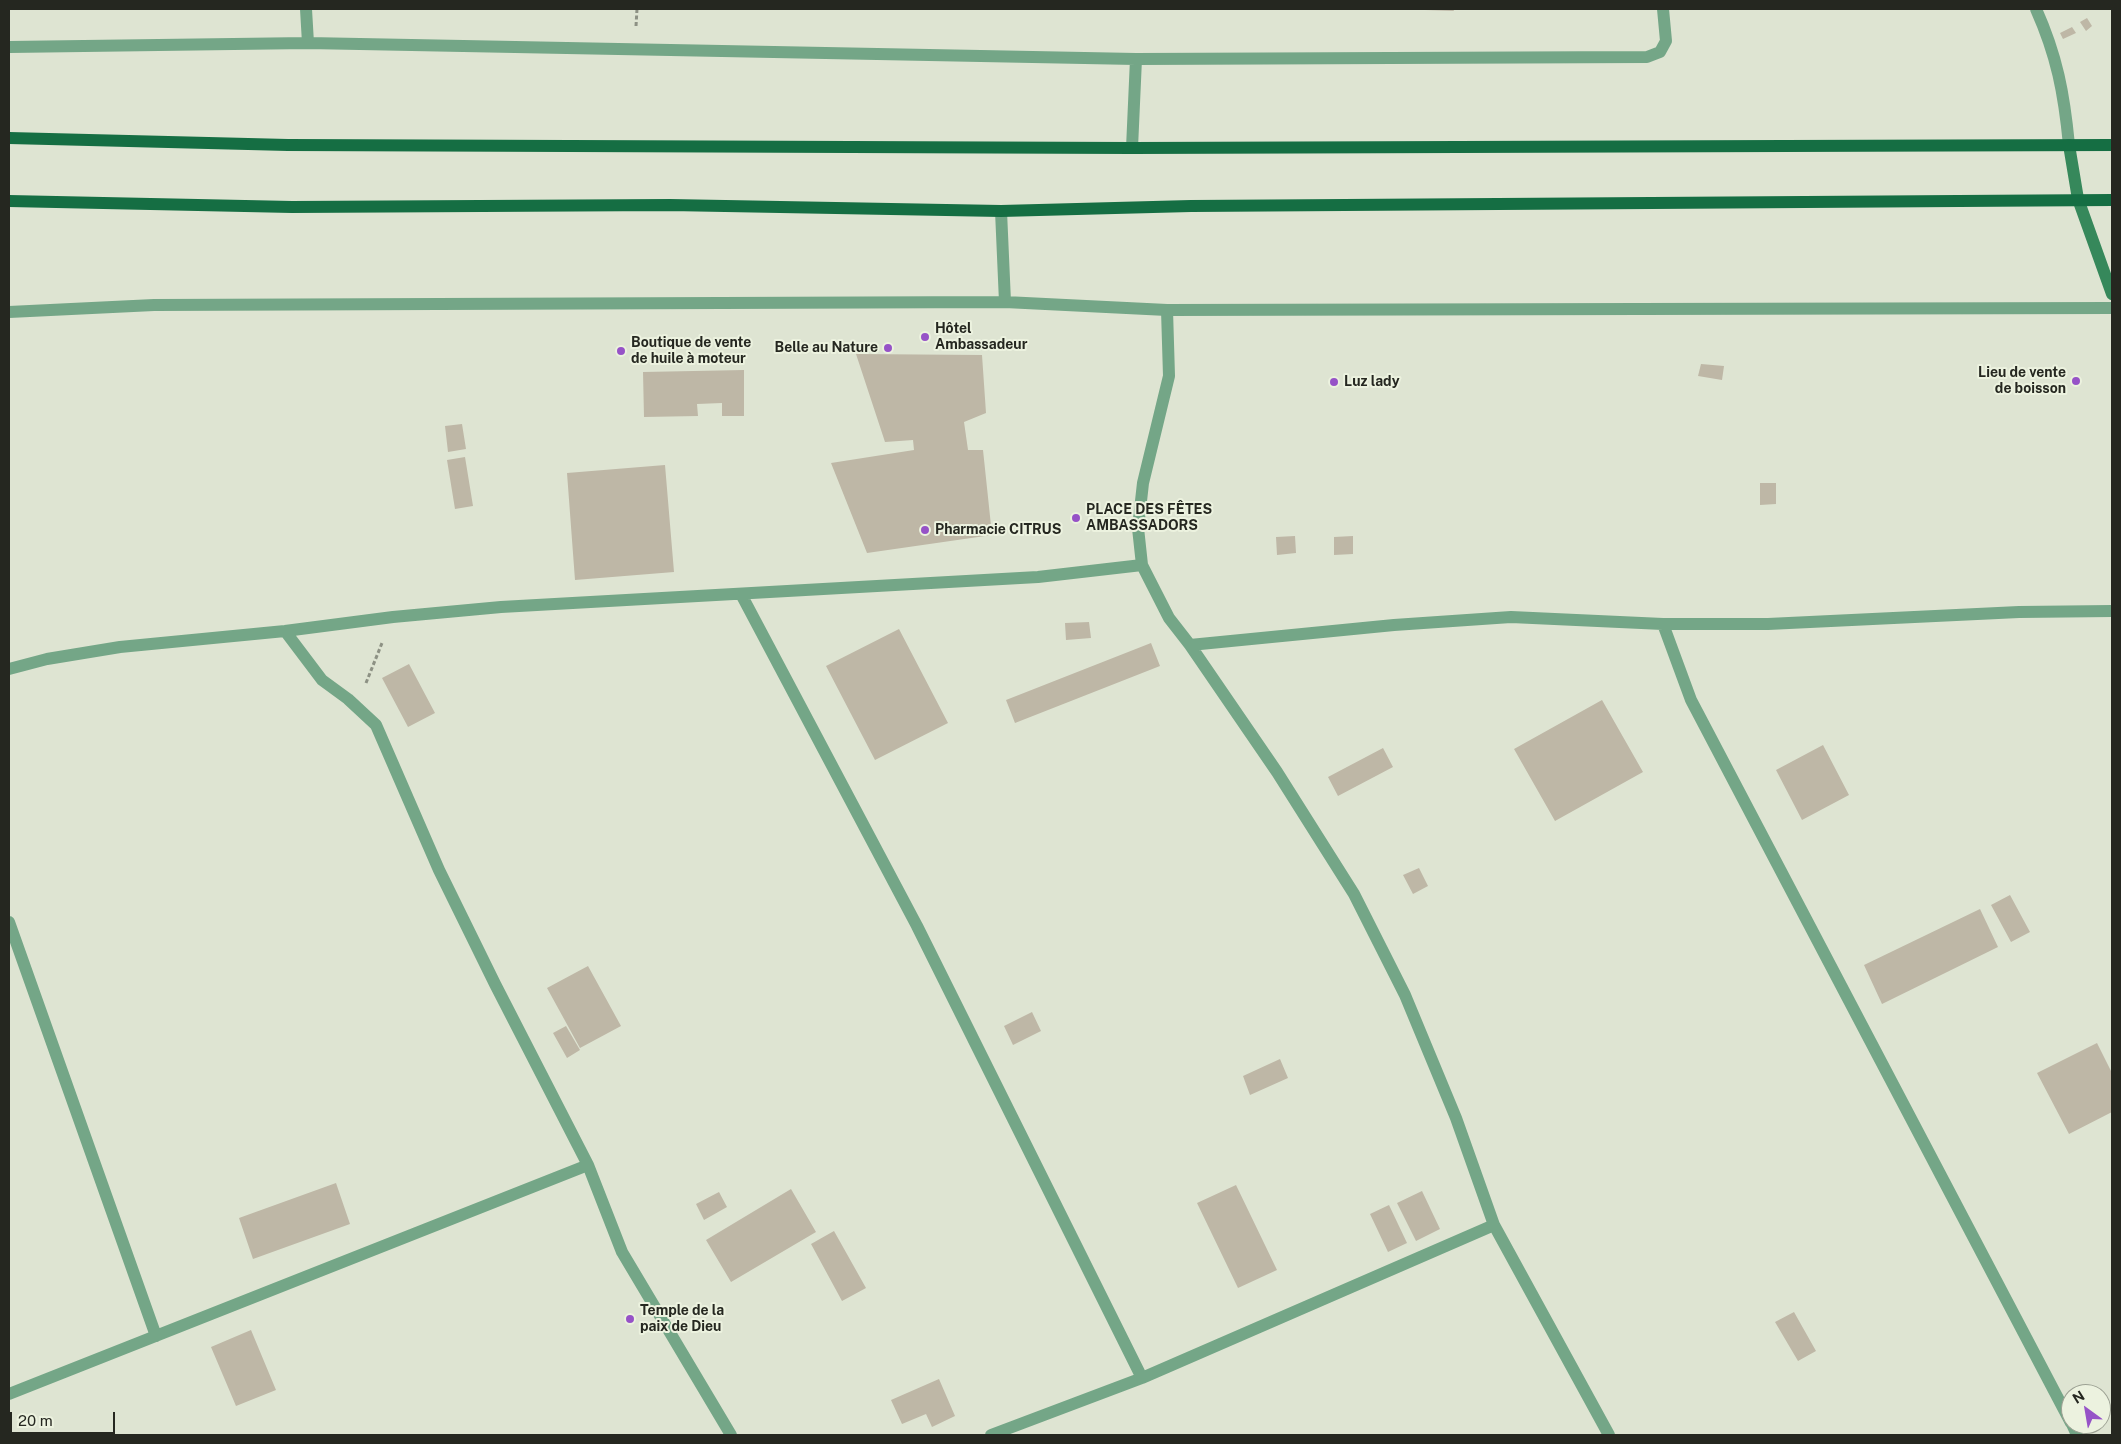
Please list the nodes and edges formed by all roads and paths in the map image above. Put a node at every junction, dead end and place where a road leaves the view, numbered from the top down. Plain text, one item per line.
1 (306, 9) edge
2 (1663, 9) edge
3 (2036, 9) edge
4 (308, 42) junction
5 (9, 47) edge
6 (1136, 59) junction
7 (9, 138) edge
8 (2069, 144) junction
9 (2112, 145) edge
10 (1132, 148) junction
11 (2078, 199) junction
12 (2112, 200) edge
13 (9, 201) edge
14 (1001, 211) junction
15 (2112, 294) edge
16 (1005, 302) junction
17 (2112, 308) edge
18 (1167, 310) junction
19 (9, 312) edge
20 (1142, 565) junction
21 (742, 594) junction
22 (2112, 612) edge
23 (393, 616) junction
24 (1663, 624) junction
25 (285, 631) junction
26 (1190, 645) junction
27 (9, 669) edge
28 (365, 685) dead end
29 (9, 922) edge
30 (588, 1165) junction
31 (1494, 1225) junction
32 (156, 1336) junction
33 (1142, 1378) junction
34 (9, 1394) edge
35 (2061, 1404) edge
36 (731, 1435) edge
37 (991, 1435) edge
38 (1609, 1435) edge

1 - 4 street
2 - 6 street
3 - 8 street
4 - 5 street
4 - 6 street
6 - 10 street
7 - 10 main road
8 - 9 main road
8 - 10 main road
8 - 11 street
11 - 12 main road
11 - 14 main road
11 - 15 street
13 - 14 main road
14 - 16 street
16 - 18 street
16 - 19 street
17 - 18 street
18 - 20 street
20 - 21 street
20 - 26 street
21 - 23 street
21 - 33 street
22 - 24 street
23 - 25 street
23 - 28 path
24 - 26 street
24 - 35 street
25 - 27 street
25 - 30 street
26 - 31 street
29 - 32 street
30 - 32 street
30 - 36 street
31 - 33 street
31 - 38 street
32 - 34 street
33 - 37 street

